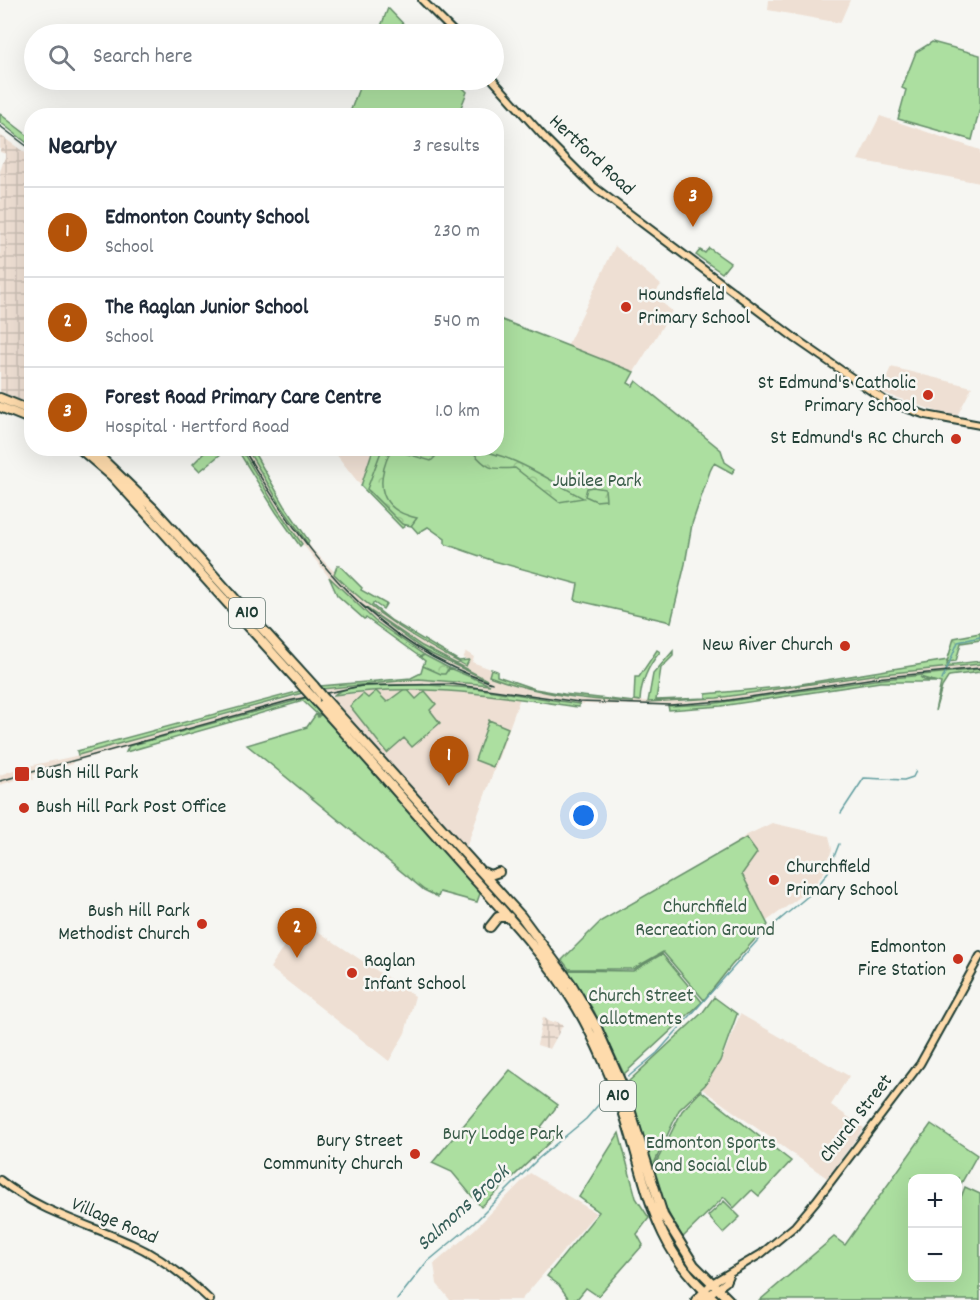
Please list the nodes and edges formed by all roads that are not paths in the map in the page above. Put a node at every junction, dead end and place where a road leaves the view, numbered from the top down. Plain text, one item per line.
1 (422, 0) edge
2 (446, 24) edge
3 (502, 90) edge
4 (0, 398) edge
5 (0, 407) edge
6 (24, 408) edge
7 (24, 417) edge
8 (980, 425) edge
9 (88, 456) edge
10 (100, 456) edge
11 (181, 539) junction
12 (192, 563) junction
13 (463, 852) junction
14 (482, 872) junction
15 (499, 872) dead end
16 (494, 885) junction
17 (494, 899) junction
18 (509, 917) junction
19 (490, 927) dead end
20 (530, 941) junction
21 (980, 956) edge
22 (0, 1180) edge
23 (710, 1292) edge
24 (210, 1300) edge
25 (695, 1300) edge
26 (722, 1300) edge
27 (729, 1300) edge

1 - 2 main road
3 - 8 main road, Hertford Road
4 - 6 highway
5 - 7 highway
9 - 12 highway, A10
10 - 11 highway, A10
11 - 12 highway, A10
11 - 13 highway, A10, bridge
12 - 17 highway, A10, bridge
13 - 14 highway, A10
13 - 17 highway
14 - 15 highway
14 - 16 highway, A10
16 - 20 highway
16 - 23 highway, A10
17 - 18 highway, A10
18 - 19 highway
18 - 20 highway, A10
20 - 23 highway, A10
21 - 23 main road, Church Street
22 - 24 main road, Village Road
23 - 25 main road, Church Street
23 - 26 highway, A10
23 - 27 highway, A10

